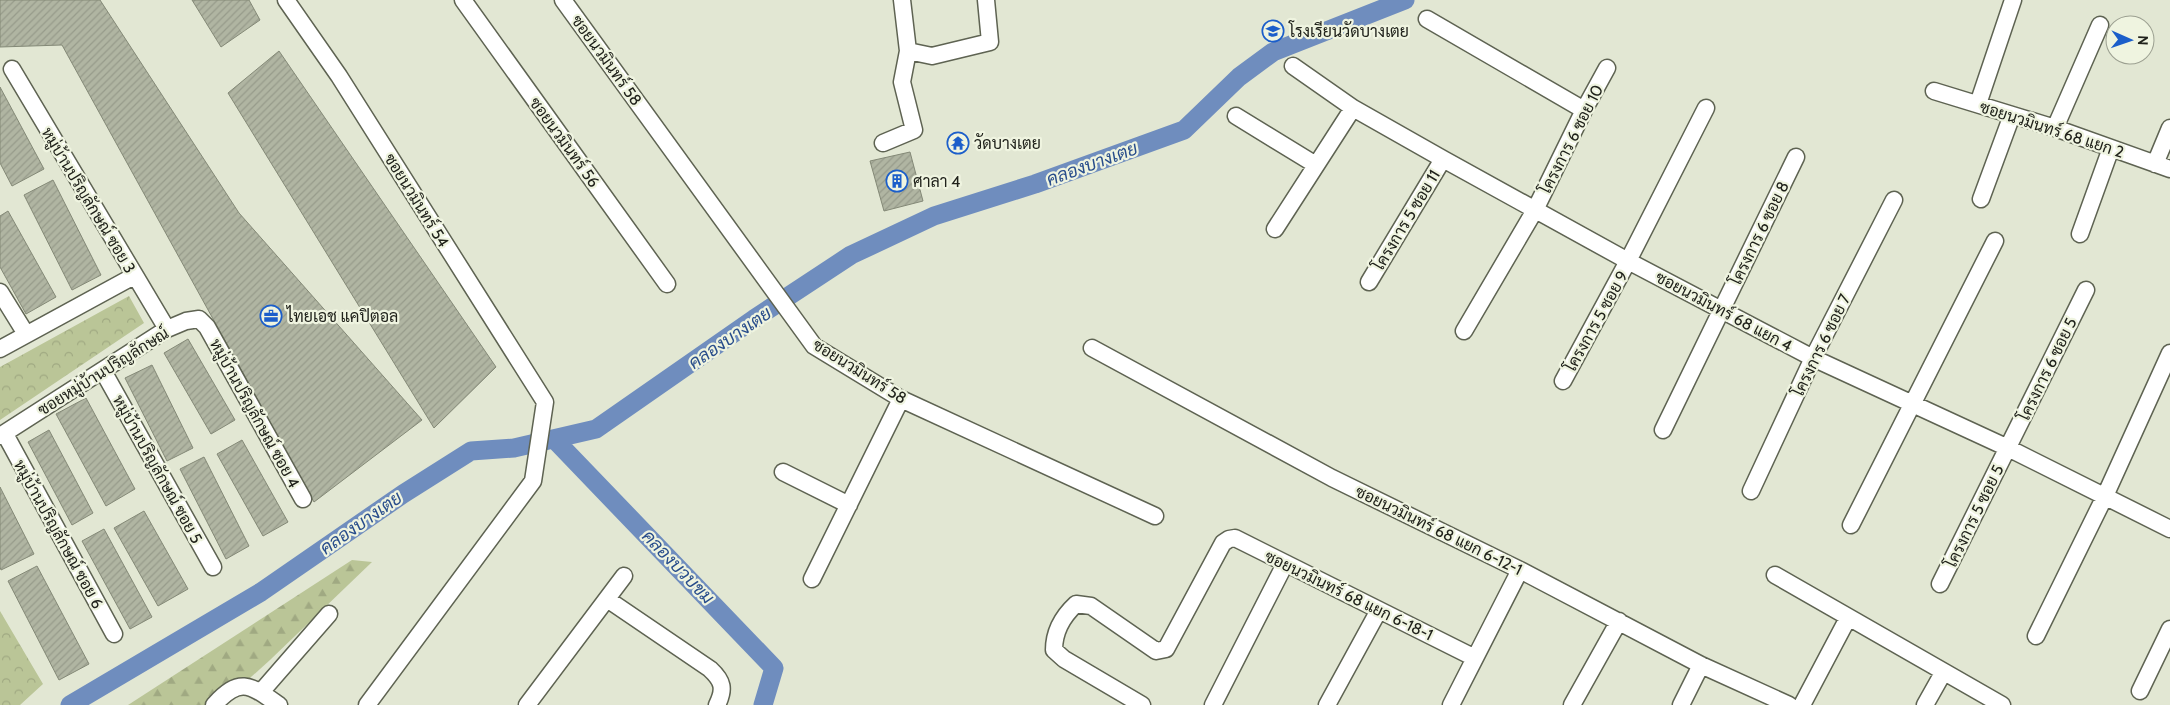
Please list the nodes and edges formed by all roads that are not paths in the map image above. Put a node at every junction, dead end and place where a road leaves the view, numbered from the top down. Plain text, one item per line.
1 (286, 0) edge
2 (463, 0) edge
3 (563, 0) edge
4 (902, 0) edge
5 (986, 0) edge
6 (2013, 0) edge
7 (1427, 19) dead end
8 (2100, 25) dead end
9 (908, 51) junction
10 (1293, 66) dead end
11 (1607, 68) dead end
12 (12, 70) dead end
13 (1934, 91) dead end
14 (1978, 104) junction
15 (1353, 108) junction
16 (1706, 108) dead end
17 (1584, 110) junction
18 (2012, 115) junction
19 (1236, 116) dead end
20 (2055, 128) junction
21 (2170, 128) edge
22 (883, 144) dead end
23 (2110, 148) junction
24 (1796, 157) dead end
25 (1443, 159) junction
26 (1316, 166) junction
27 (2163, 166) edge
28 (1982, 199) dead end
29 (1894, 200) dead end
30 (1535, 210) junction
31 (1275, 229) dead end
32 (2080, 234) dead end
33 (1995, 241) dead end
34 (1628, 261) junction
35 (134, 276) junction
36 (1369, 282) dead end
37 (666, 284) dead end
38 (2086, 290) dead end
39 (0, 292) edge
40 (1721, 309) junction
41 (206, 327) joint
42 (167, 329) junction
43 (1464, 331) dead end
44 (26, 334) junction
45 (0, 348) edge
46 (1092, 348) dead end
47 (2170, 354) edge
48 (1813, 358) junction
49 (103, 370) junction
50 (1563, 381) dead end
51 (901, 399) junction
52 (1913, 404) junction
53 (1663, 430) dead end
54 (2, 435) edge
55 (2008, 448) junction
56 (784, 472) dead end
57 (1751, 491) dead end
58 (2105, 496) junction
59 (303, 499) dead end
60 (849, 505) junction
61 (1155, 516) dead end
62 (1851, 525) dead end
63 (2170, 529) edge
64 (1286, 564) junction
65 (213, 567) dead end
66 (1520, 570) junction
67 (1775, 575) dead end
68 (624, 576) dead end
69 (812, 579) dead end
70 (1940, 584) dead end
71 (607, 599) junction
72 (1379, 610) junction
73 (329, 614) dead end
74 (1848, 618) junction
75 (1619, 621) junction
76 (2170, 630) edge
77 (114, 634) dead end
78 (2036, 636) dead end
79 (1475, 658) junction
80 (1701, 666) junction
81 (1943, 673) junction
82 (2140, 691) dead end
83 (261, 692) junction
84 (214, 705) edge
85 (278, 705) edge
86 (367, 705) edge
87 (527, 705) edge
88 (716, 705) edge
89 (1142, 705) edge
90 (1213, 705) edge
91 (1327, 705) edge
92 (1451, 705) edge
93 (1572, 705) edge
94 (1681, 705) edge
95 (1789, 705) edge
96 (1802, 705) edge
97 (1925, 705) edge
98 (2002, 705) edge

1 - 86 street, ซอยนวมินทร์ 54
2 - 37 street, ซอยนวมินทร์ 56
3 - 51 street, ซอยนวมินทร์ 58
4 - 9 street
5 - 9 street
6 - 14 street
7 - 17 street
8 - 20 street
9 - 22 street
10 - 15 street, ซอยนวมินทร์ 68 แยก 4
11 - 17 street, โครงการ 6 ซอย 10
12 - 35 street, หมู่บ้านปริญลักษณ์ ซอย 3
13 - 14 street, ซอยนวมินทร์ 68 แยก 2
14 - 18 street, ซอยนวมินทร์ 68 แยก 2
15 - 25 street, ซอยนวมินทร์ 68 แยก 4
15 - 26 street
16 - 34 street, โครงการ 5 ซอย 9
17 - 30 street, โครงการ 6 ซอย 10
18 - 20 street, ซอยนวมินทร์ 68 แยก 2
18 - 28 street
19 - 26 street
20 - 23 street, ซอยนวมินทร์ 68 แยก 2
21 - 27 street
23 - 27 street, ซอยนวมินทร์ 68 แยก 2
23 - 32 street
24 - 40 street, โครงการ 6 ซอย 8
25 - 30 street, ซอยนวมินทร์ 68 แยก 4
25 - 36 street, โครงการ 5 ซอย 11
26 - 31 street
29 - 48 street, โครงการ 6 ซอย 7
30 - 34 street, ซอยนวมินทร์ 68 แยก 4
30 - 43 street, โครงการ 6 ซอย 10
33 - 52 street
34 - 40 street, ซอยนวมินทร์ 68 แยก 4
34 - 50 street, โครงการ 5 ซอย 9
35 - 42 street, หมู่บ้านปริญลักษณ์ ซอย 3
35 - 44 street
38 - 55 street, โครงการ 6 ซอย 5
39 - 44 street
40 - 48 street, ซอยนวมินทร์ 68 แยก 4
40 - 53 street, โครงการ 6 ซอย 8
41 - 42 street, ซอยหมู่บ้านปริญลักษณ์
41 - 59 street, หมู่บ้านปริญลักษณ์ ซอย 4
42 - 49 street, ซอยหมู่บ้านปริญลักษณ์
44 - 45 street
46 - 66 street, ซอยนวมินทร์ 68 แยก 6-12-1
47 - 58 street
48 - 52 street, ซอยนวมินทร์ 68 แยก 4
48 - 57 street, โครงการ 6 ซอย 7
49 - 54 street, ซอยหมู่บ้านปริญลักษณ์
49 - 65 street, หมู่บ้านปริญลักษณ์ ซอย 5
51 - 60 street
51 - 61 street, ซอยนวมินทร์ 58
52 - 55 street, ซอยนวมินทร์ 68 แยก 4
52 - 62 street
54 - 77 street, หมู่บ้านปริญลักษณ์ ซอย 6
55 - 58 street, ซอยนวมินทร์ 68 แยก 4
55 - 70 street, โครงการ 5 ซอย 5
56 - 60 street
58 - 63 street, ซอยนวมินทร์ 68 แยก 4
58 - 78 street
60 - 69 street
64 - 72 street, ซอยนวมินทร์ 68 แยก 6-18-1
64 - 89 street, ซอยนวมินทร์ 68 แยก 6-18-1
64 - 90 street
66 - 75 street, ซอยนวมินทร์ 68 แยก 6-12-1
66 - 79 street
67 - 74 street
68 - 71 street
71 - 87 street
71 - 88 street
72 - 79 street, ซอยนวมินทร์ 68 แยก 6-18-1
72 - 91 street
73 - 83 street
74 - 81 street
74 - 96 street
75 - 80 street, ซอยนวมินทร์ 68 แยก 6-12-1
75 - 93 street
76 - 82 street
79 - 92 street
80 - 94 street
80 - 95 street, ซอยนวมินทร์ 68 แยก 6-12-1
81 - 97 street
81 - 98 street
83 - 84 street
83 - 85 street

